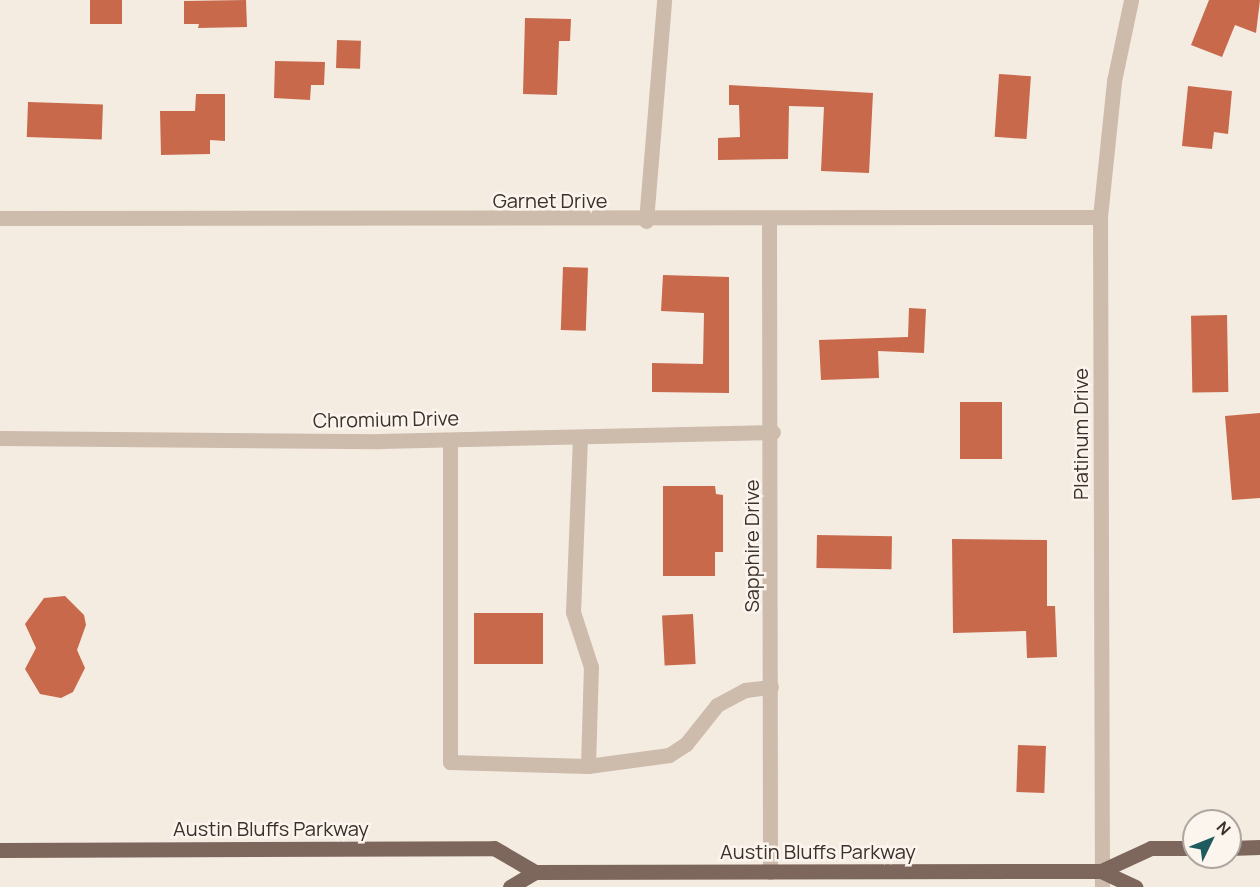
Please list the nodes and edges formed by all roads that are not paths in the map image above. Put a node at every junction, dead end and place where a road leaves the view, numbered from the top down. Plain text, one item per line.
1 (664, 0) edge
2 (1131, 0) edge
3 (1100, 217) junction
4 (0, 219) edge
5 (769, 220) junction
6 (646, 221) junction
7 (773, 432) junction
8 (580, 437) junction
9 (0, 438) edge
10 (450, 440) junction
11 (771, 687) junction
12 (588, 766) junction
13 (1182, 848) edge
14 (1242, 848) edge
15 (1260, 848) edge
16 (0, 850) edge
17 (1101, 871) junction
18 (536, 872) junction
19 (770, 872) junction
20 (510, 887) edge
21 (1102, 887) edge
22 (1135, 887) edge

1 - 6 street
2 - 3 street, Platinum Drive
3 - 5 street, Garnet Drive
3 - 17 street, Platinum Drive
4 - 6 street, Garnet Drive
5 - 6 street, Garnet Drive
5 - 7 street, Sapphire Drive
7 - 8 street, Chromium Drive
7 - 11 street, Sapphire Drive
8 - 10 street, Chromium Drive
8 - 12 street
9 - 10 street, Chromium Drive
10 - 12 street
11 - 12 street
11 - 19 street, Sapphire Drive
13 - 17 main road, Austin Bluffs Parkway
14 - 15 main road
16 - 18 main road, Austin Bluffs Parkway
17 - 19 main road, Austin Bluffs Parkway
17 - 21 street, Platinum Drive
17 - 22 main road, Austin Bluffs Parkway
18 - 19 main road, Austin Bluffs Parkway
18 - 20 main road, Austin Bluffs Parkway

